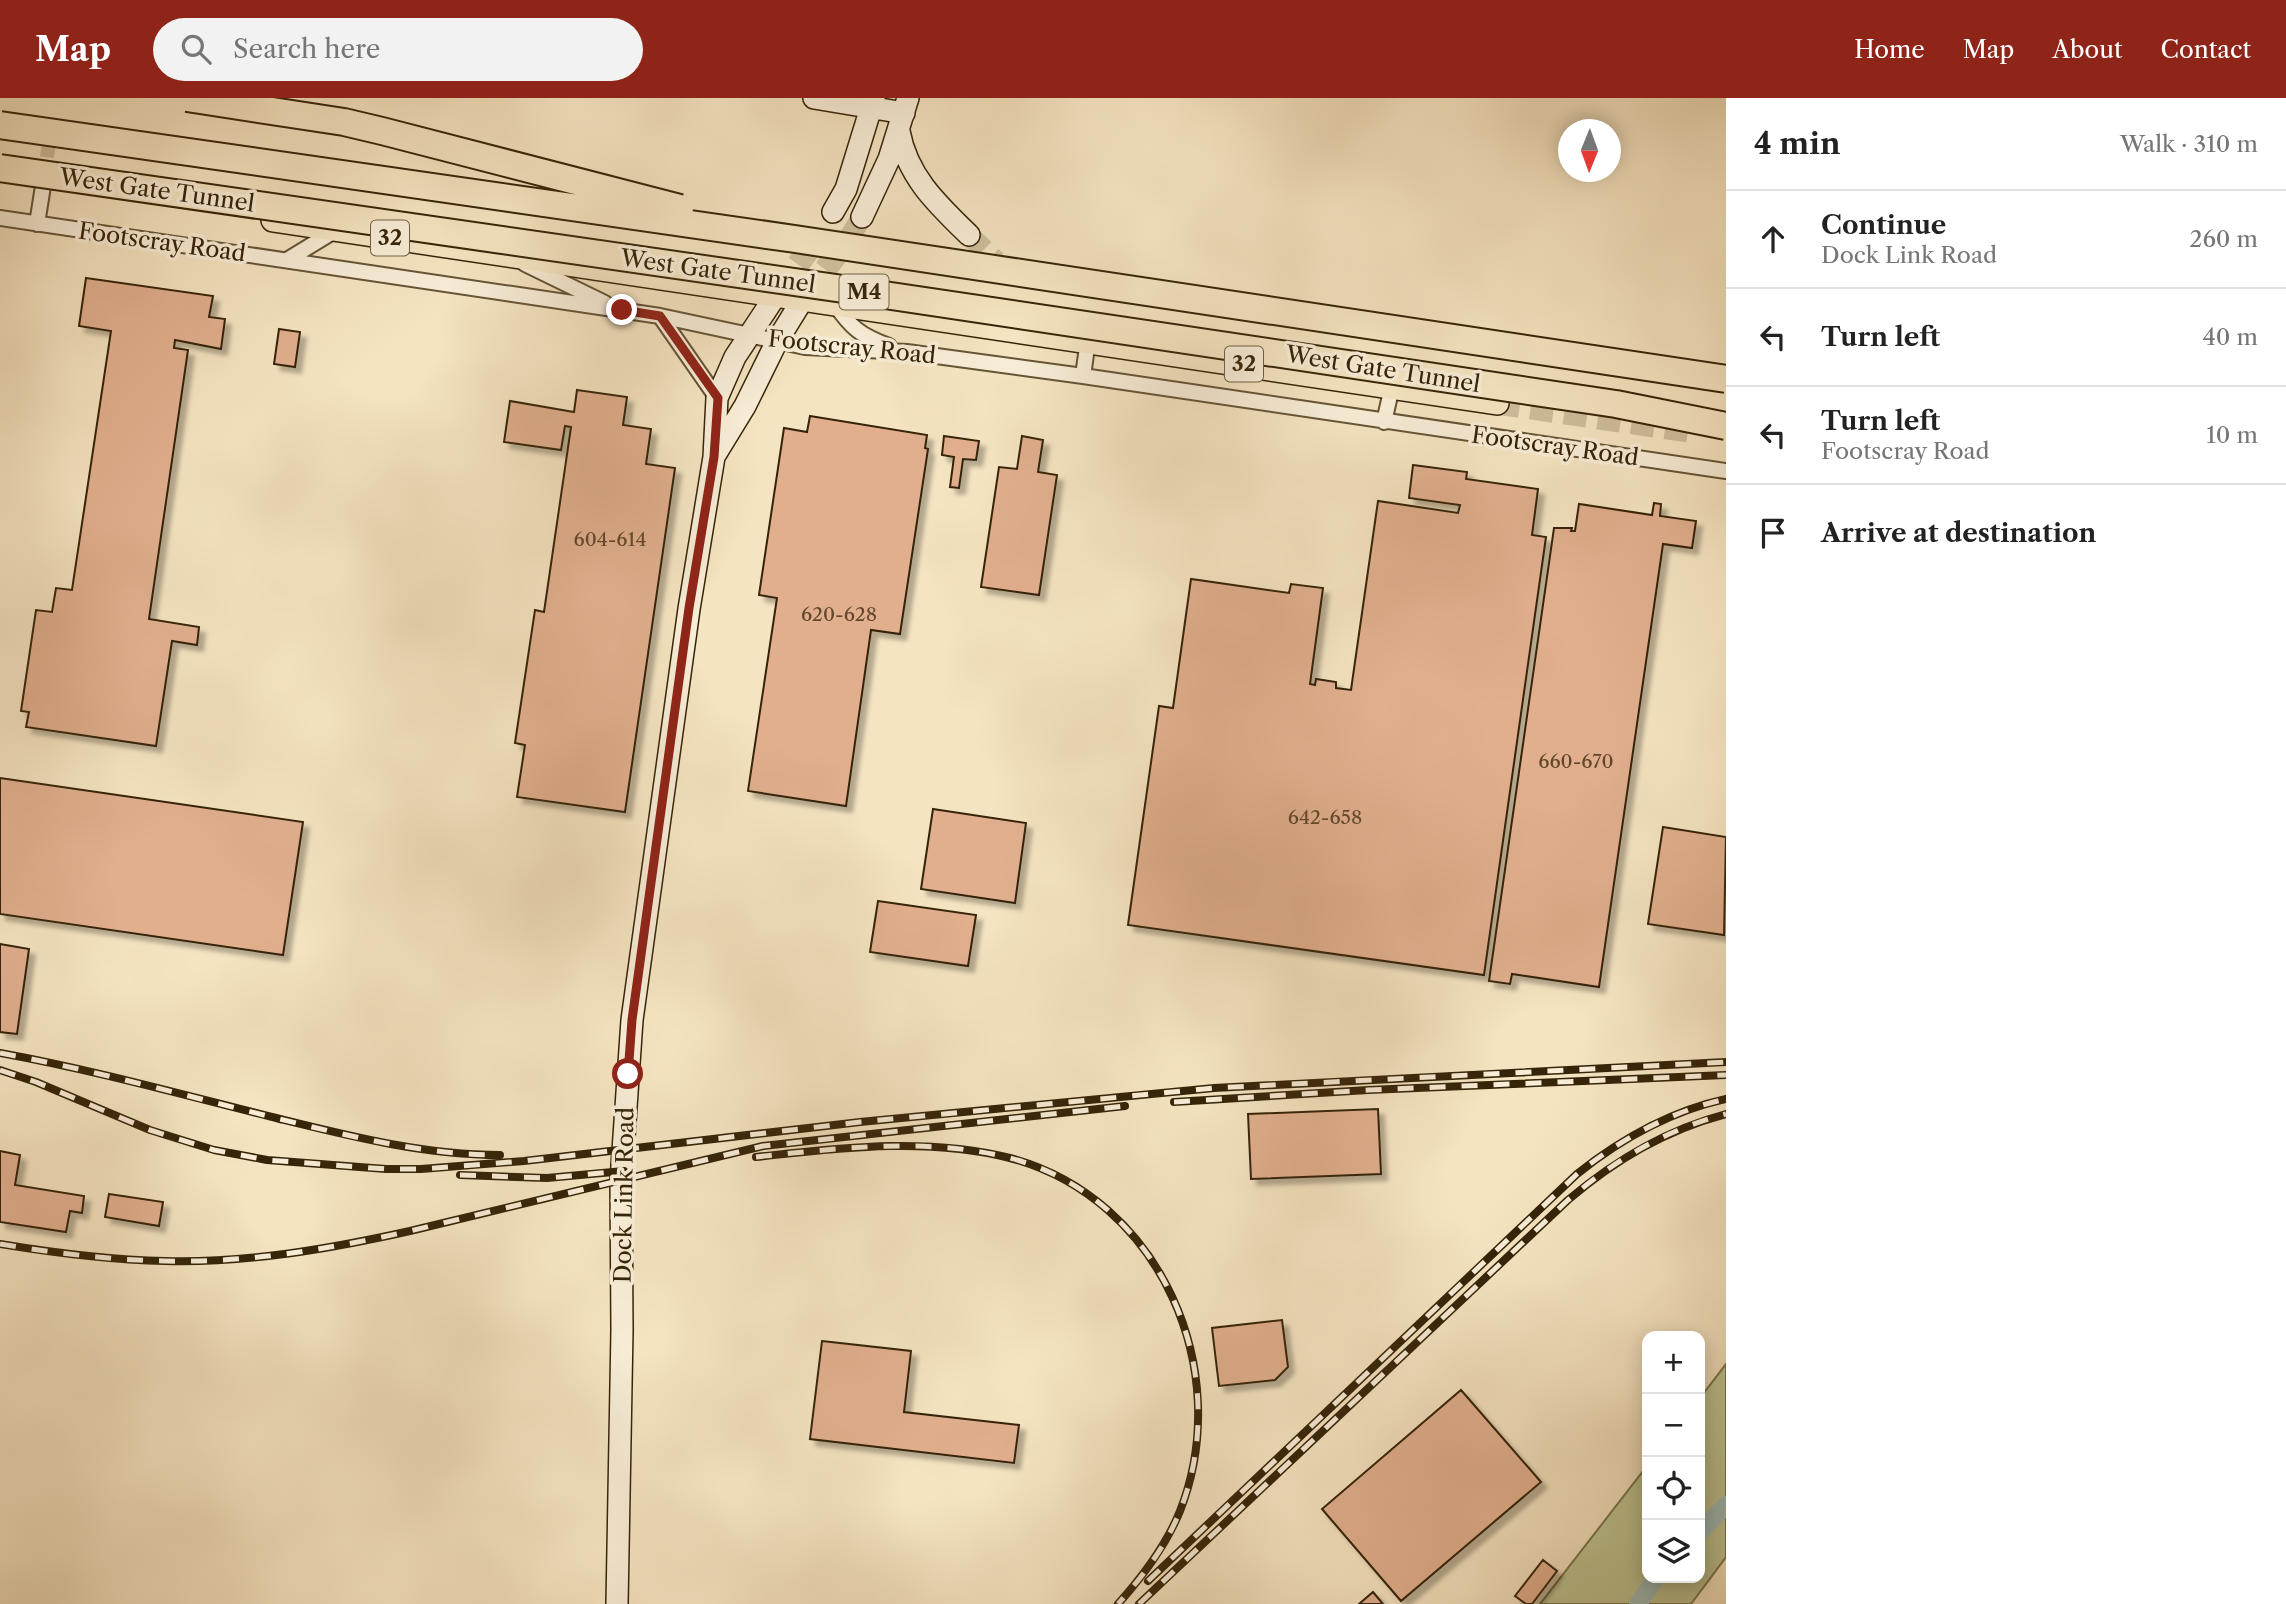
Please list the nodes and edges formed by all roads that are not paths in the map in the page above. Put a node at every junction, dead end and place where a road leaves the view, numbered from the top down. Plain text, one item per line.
1 (187, 98) edge
2 (814, 98) edge
3 (873, 103) edge
4 (904, 114) edge
5 (0, 125) edge
6 (0, 167) edge
7 (0, 180) edge
8 (43, 186) junction
9 (833, 212) tunnel mouth
10 (862, 217) tunnel mouth
11 (0, 218) edge
12 (37, 223) junction
13 (336, 230) junction
14 (968, 235) tunnel mouth
15 (795, 239) junction
16 (503, 255) junction
17 (287, 260) junction
18 (776, 295) junction
19 (804, 298) junction
20 (834, 302) junction
21 (622, 310) junction
22 (660, 316) junction
23 (748, 335) junction
24 (1088, 340) junction
25 (777, 341) junction
26 (907, 352) junction
27 (1083, 376) junction
28 (1726, 379) edge
29 (1392, 387) junction
30 (718, 398) junction
31 (1497, 403) tunnel mouth
32 (1384, 422) junction
33 (1726, 426) edge
34 (714, 457) junction
35 (1726, 471) edge
36 (617, 1604) edge

1 - 15 highway, bridge
2 - 3 main road
3 - 4 main road
3 - 9 main road
4 - 10 main road
4 - 14 main road
5 - 15 highway, West Gate Tunnel / M4, bridge
6 - 33 highway, West Gate Tunnel / M4, bridge
7 - 8 main road, Footscray Road / 32
8 - 12 street
8 - 13 main road, Footscray Road / 32
11 - 12 street, Footscray Road
12 - 17 street, Footscray Road
13 - 16 main road, Footscray Road / 32
13 - 17 street
15 - 28 highway, West Gate Tunnel / M4, bridge
16 - 18 main road, Footscray Road / 32
16 - 21 street, Footscray Road
17 - 21 street, Footscray Road
18 - 19 main road, Footscray Road / 32
18 - 23 main road, Dock Link Road
19 - 20 main road, Footscray Road / 32
19 - 25 main road, Dock Link Road
20 - 24 main road, Footscray Road / 32
20 - 26 street
21 - 22 street, Footscray Road
22 - 23 street, Footscray Road
22 - 30 street
23 - 25 street, Footscray Road
23 - 30 main road, Dock Link Road
24 - 27 street
24 - 29 main road, Footscray Road / 32
25 - 26 street, Footscray Road
25 - 34 main road, Dock Link Road
26 - 27 street, Footscray Road
27 - 32 street, Footscray Road
29 - 31 main road, Footscray Road / 32
29 - 32 street
30 - 34 main road, Dock Link Road
32 - 35 street, Footscray Road
34 - 36 main road, Dock Link Road

